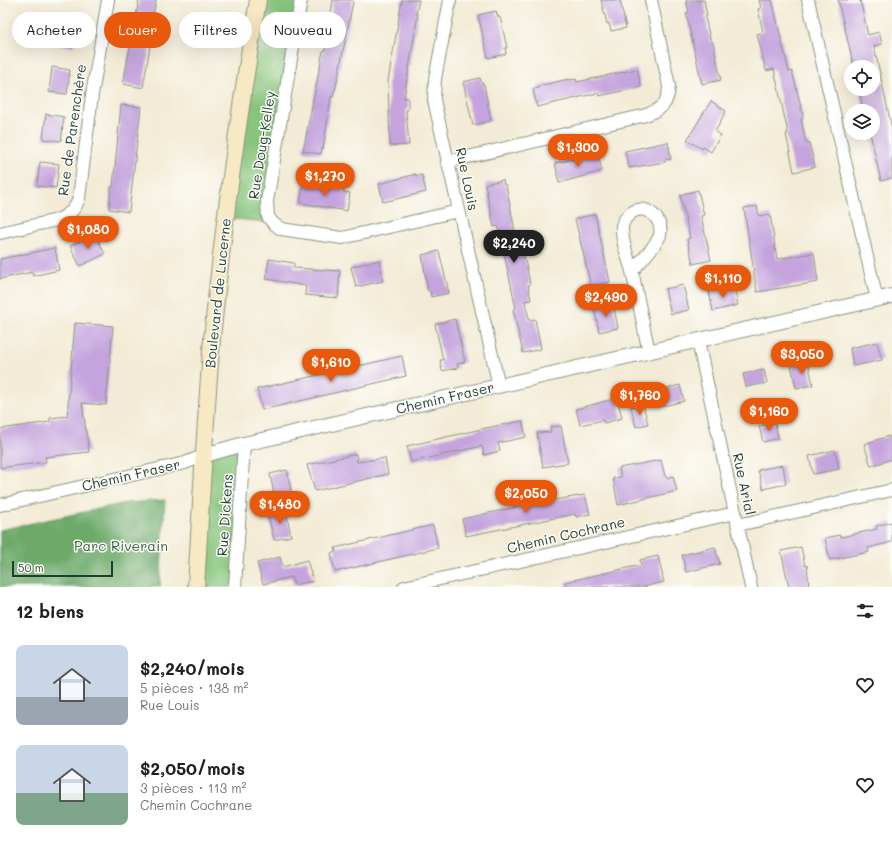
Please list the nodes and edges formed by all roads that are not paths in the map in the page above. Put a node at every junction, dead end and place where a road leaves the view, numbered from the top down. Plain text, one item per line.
1 (108, 0) edge
2 (258, 0) edge
3 (301, 0) edge
4 (450, 0) edge
5 (651, 0) edge
6 (808, 0) edge
7 (447, 162) junction
8 (458, 211) junction
9 (0, 233) edge
10 (632, 271) junction
11 (892, 296) edge
12 (877, 300) junction
13 (698, 341) junction
14 (649, 352) junction
15 (499, 386) junction
16 (244, 444) junction
17 (205, 455) junction
18 (892, 490) edge
19 (0, 505) edge
20 (736, 519) junction
21 (196, 587) edge
22 (235, 587) edge
23 (404, 587) edge
24 (751, 587) edge

1 - 9 street, Rue de Parenchère
2 - 17 main road, Boulevard de Lucerne
3 - 8 street, Rue Doug-Kelley
4 - 7 street, Rue Louis
5 - 7 street
6 - 12 street
7 - 8 street, Rue Louis
8 - 15 street, Rue Louis
10 - 10 street
10 - 14 street
11 - 12 street, Chemin Fraser
12 - 13 street, Chemin Fraser
13 - 14 street, Chemin Fraser
13 - 20 street, Rue Arial
14 - 15 street, Chemin Fraser
15 - 16 street, Chemin Fraser
16 - 17 street, Chemin Fraser
16 - 22 street, Rue Dickens
17 - 19 street, Chemin Fraser
17 - 21 main road, Boulevard de Lucerne
18 - 20 street, Chemin Cochrane
20 - 23 street, Chemin Cochrane
20 - 24 street, Rue Arial

